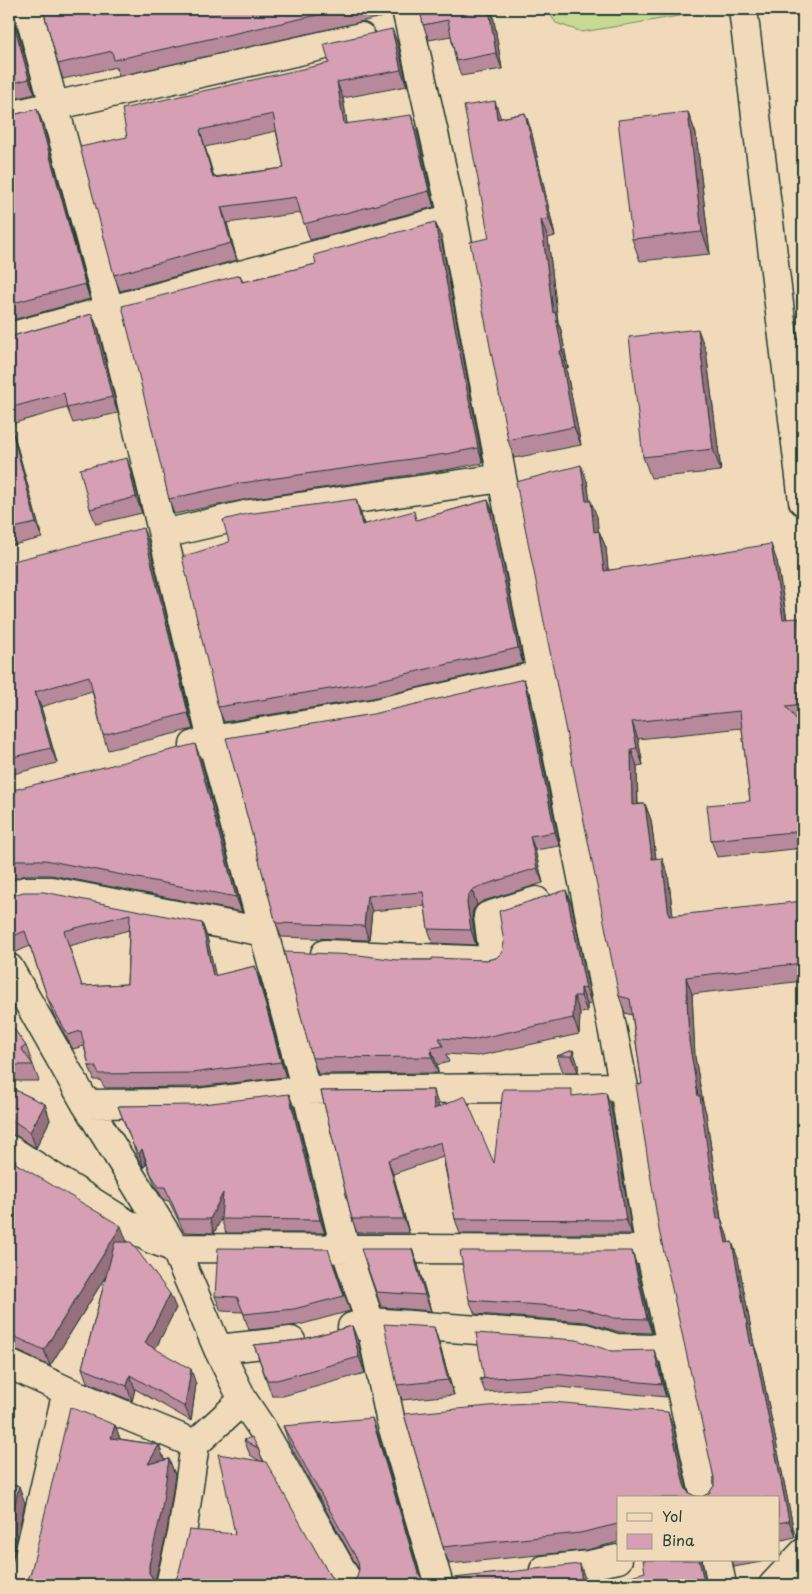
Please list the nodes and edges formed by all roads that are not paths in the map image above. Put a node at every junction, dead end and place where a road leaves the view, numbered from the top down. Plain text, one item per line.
1 (28, 9) edge
2 (744, 9) edge
3 (397, 25) edge
4 (53, 105) junction
5 (9, 116) edge
6 (453, 218) junction
7 (109, 309) junction
8 (792, 321) edge
9 (9, 337) edge
10 (502, 478) junction
11 (803, 501) edge
12 (155, 529) junction
13 (540, 675) junction
14 (212, 740) junction
15 (173, 750) edge
16 (584, 886) junction
17 (9, 897) edge
18 (266, 942) junction
19 (9, 968) edge
20 (624, 1087) junction
21 (306, 1090) junction
22 (86, 1104) junction
23 (9, 1149) edge
24 (175, 1248) junction
25 (345, 1248) junction
26 (650, 1250) junction
27 (370, 1322) junction
28 (671, 1345) junction
29 (218, 1349) junction
30 (9, 1364) edge
31 (67, 1391) junction
32 (243, 1400) junction
33 (657, 1411) edge
34 (686, 1414) junction
35 (419, 1415) edge
36 (390, 1418) junction
37 (361, 1421) edge
38 (292, 1427) edge
39 (263, 1430) junction
40 (195, 1444) junction
41 (704, 1496) edge
42 (803, 1553) edge
43 (617, 1559) edge
44 (717, 1562) edge
45 (523, 1572) edge
46 (466, 1578) edge
47 (438, 1583) edge
48 (22, 1585) edge
49 (170, 1585) edge
50 (350, 1585) edge
51 (722, 1585) edge
52 (773, 1585) edge

1 - 4 street
2 - 8 street
3 - 4 street
3 - 6 street
4 - 5 street
4 - 7 street
6 - 7 street
6 - 10 street
7 - 9 street
7 - 12 street
8 - 11 street
10 - 12 street
10 - 13 street
12 - 14 street
13 - 14 street
13 - 16 street
14 - 15 street
14 - 18 street
16 - 18 street
16 - 20 street
17 - 18 street
18 - 21 street
19 - 22 street
20 - 21 street
20 - 26 street
21 - 22 street
21 - 25 street
22 - 24 street
23 - 24 street
24 - 25 street
24 - 29 street
25 - 26 street
25 - 27 street
26 - 28 street
27 - 28 street
27 - 29 street
27 - 36 street
28 - 34 street
29 - 32 street
30 - 31 street
31 - 40 street
31 - 48 street
32 - 39 street
32 - 40 street
33 - 34 street
34 - 41 street
35 - 36 street
36 - 37 street
36 - 47 street
38 - 39 street
39 - 50 street
40 - 49 street
42 - 52 street
43 - 45 street
44 - 51 street
46 - 47 street

